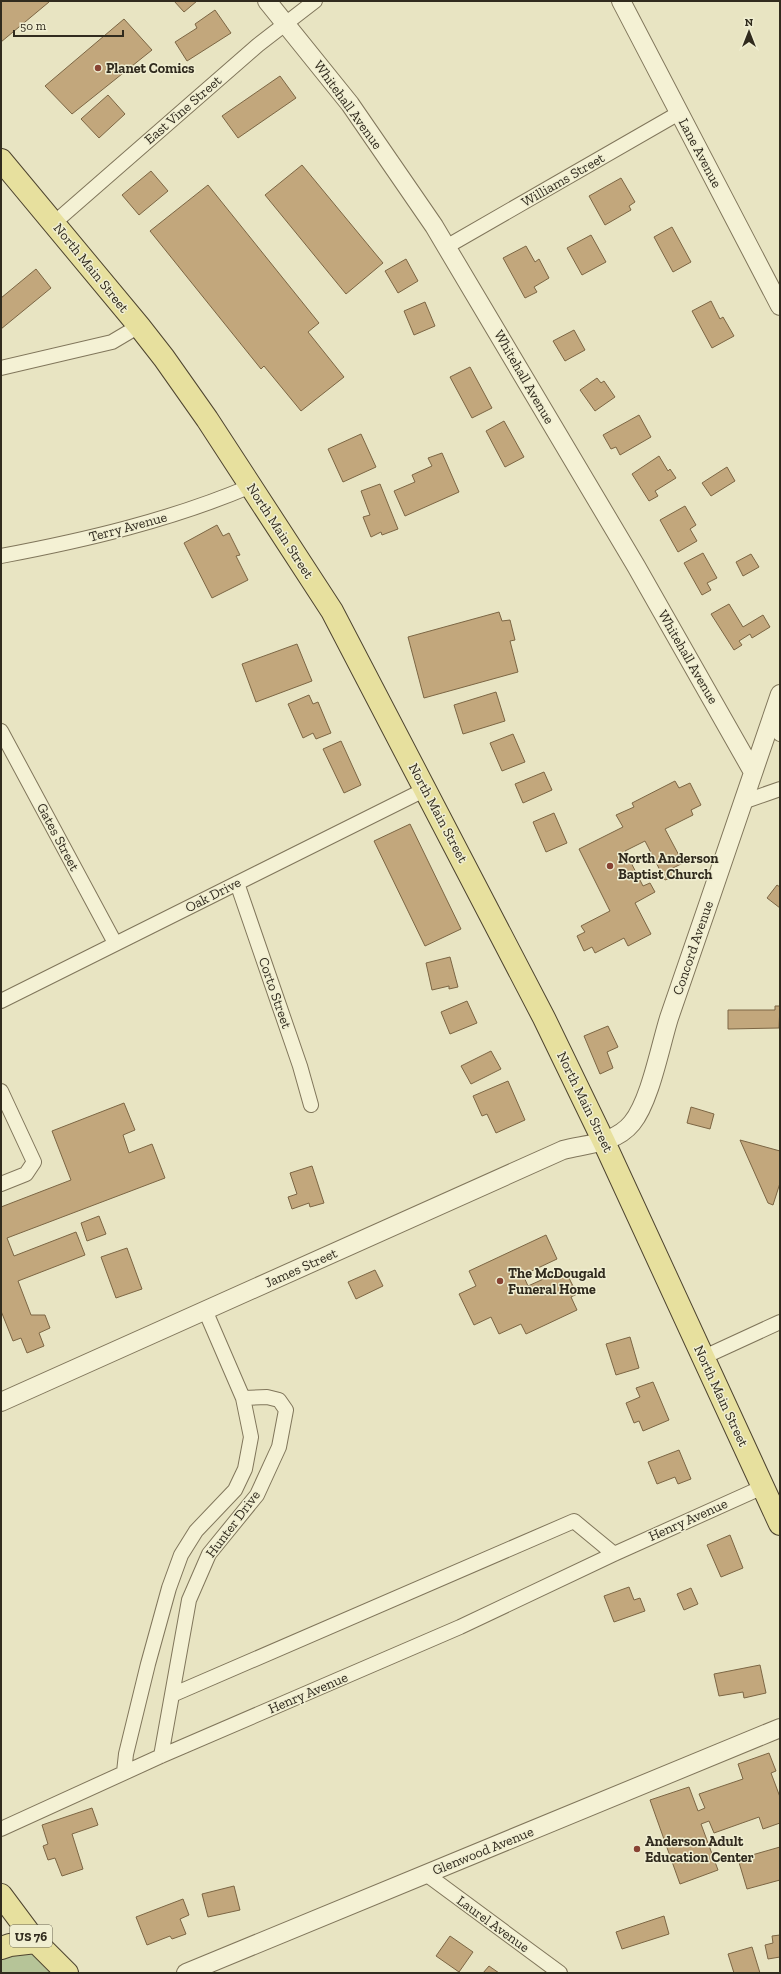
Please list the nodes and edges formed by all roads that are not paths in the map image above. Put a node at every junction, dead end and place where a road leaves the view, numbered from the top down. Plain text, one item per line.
1 (267, 1) edge
2 (315, 1) edge
3 (621, 1) edge
4 (286, 23) junction
5 (679, 113) junction
6 (1, 160) edge
7 (54, 222) junction
8 (446, 246) junction
9 (780, 306) edge
10 (139, 326) junction
11 (1, 368) edge
12 (251, 486) junction
13 (1, 556) edge
14 (780, 694) edge
15 (773, 716) junction
16 (1, 731) edge
17 (780, 734) edge
18 (753, 772) junction
19 (426, 789) junction
20 (780, 789) edge
21 (743, 802) junction
22 (237, 883) junction
23 (115, 943) junction
24 (1, 1000) edge
25 (1, 1091) edge
26 (311, 1105) dead end
27 (604, 1142) junction
28 (1, 1184) edge
29 (205, 1310) junction
30 (780, 1322) edge
31 (704, 1357) junction
32 (243, 1398) junction
33 (1, 1402) edge
34 (763, 1487) junction
35 (780, 1524) edge
36 (614, 1554) junction
37 (172, 1695) junction
38 (780, 1728) edge
39 (162, 1756) junction
40 (124, 1772) junction
41 (1, 1829) edge
42 (426, 1874) junction
43 (1, 1894) edge
44 (36, 1942) junction
45 (1, 1948) edge
46 (67, 1973) edge
47 (186, 1973) edge
48 (560, 1973) edge

1 - 4 street, Whitehall Avenue
2 - 4 street, East Vine Street
3 - 5 street, Lane Avenue
4 - 7 street, East Vine Street
4 - 8 street, Whitehall Avenue
5 - 8 street, Williams Street
5 - 9 street, Lane Avenue
6 - 7 main road, North Main Street
7 - 10 main road, North Main Street
8 - 18 street, Whitehall Avenue
10 - 11 street
10 - 12 main road, North Main Street
12 - 13 street, Terry Avenue
12 - 19 main road, North Main Street
14 - 15 street, Concord Avenue
15 - 17 street
15 - 18 street, Concord Avenue
16 - 23 street, Gates Street
18 - 21 street, Concord Avenue
19 - 22 street, Oak Drive
19 - 27 main road, North Main Street
20 - 21 street
21 - 27 street, Concord Avenue
22 - 23 street, Oak Drive
22 - 26 street, Corto Street
23 - 24 street, Oak Drive
25 - 28 street
27 - 29 street, James Street
27 - 31 main road, North Main Street
29 - 32 street, Hunter Drive
29 - 33 street, James Street
30 - 31 street
31 - 34 main road, North Main Street
32 - 37 street, Hunter Drive
32 - 40 street, Hunter Drive
34 - 35 main road, North Main Street
34 - 36 street, Henry Avenue
36 - 37 street
36 - 39 street, Henry Avenue
37 - 39 street, Hunter Drive
38 - 42 street, Glenwood Avenue
39 - 40 street, Henry Avenue
40 - 41 street, Henry Avenue
42 - 47 street, Glenwood Avenue
42 - 48 street, Laurel Avenue
43 - 44 main road, US 76
44 - 45 main road
44 - 46 main road, US 76

